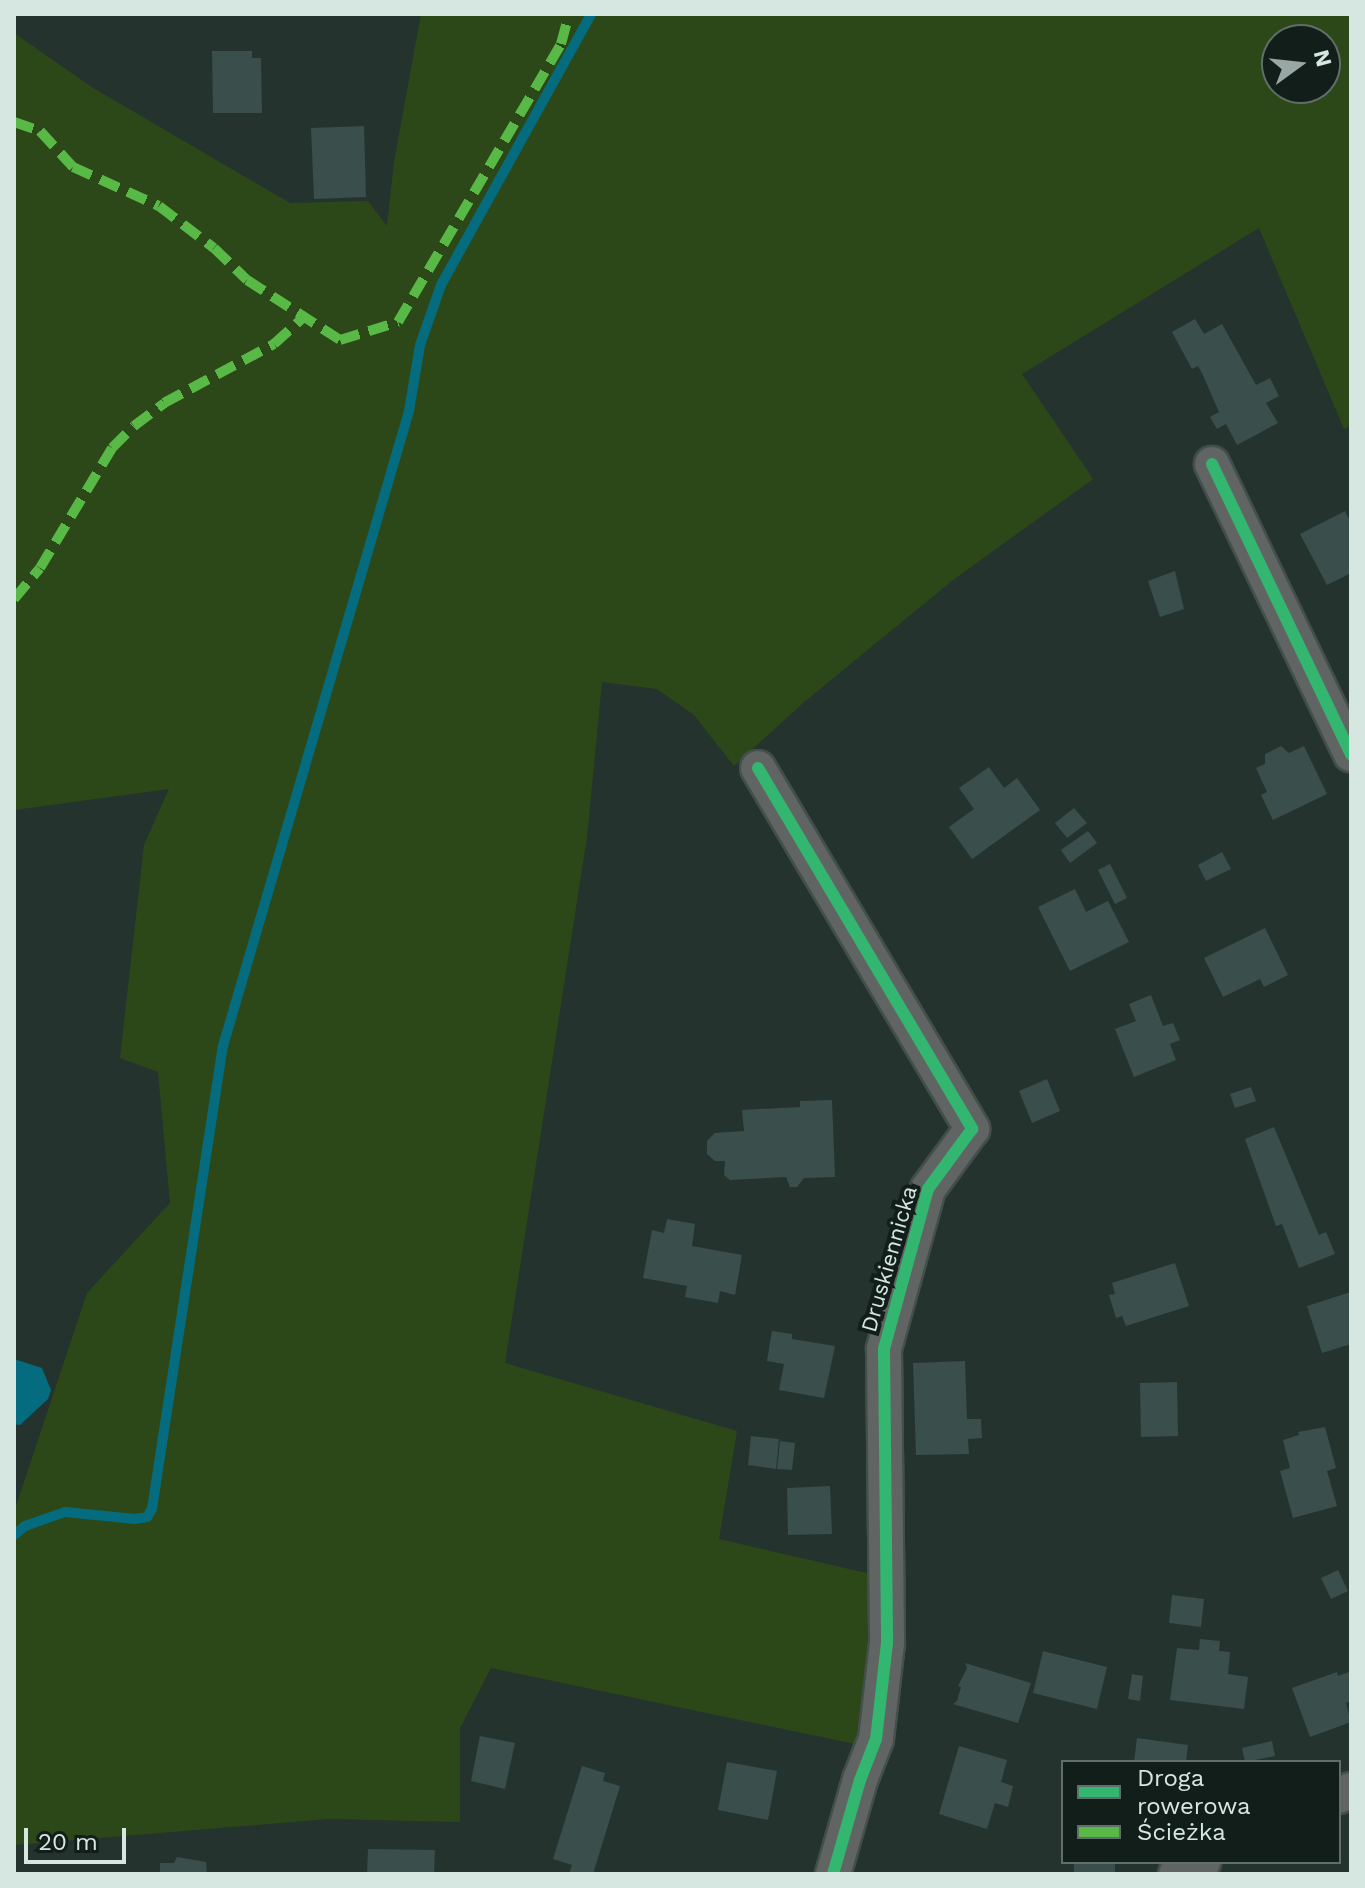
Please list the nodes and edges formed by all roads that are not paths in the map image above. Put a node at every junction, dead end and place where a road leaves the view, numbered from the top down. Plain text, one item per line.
1 (1212, 464) dead end
2 (1351, 754) edge
3 (758, 768) dead end
4 (1198, 1864) edge
5 (833, 1874) edge
6 (1176, 1874) edge

1 - 2 street
3 - 5 street, Druskiennicka
4 - 6 street

